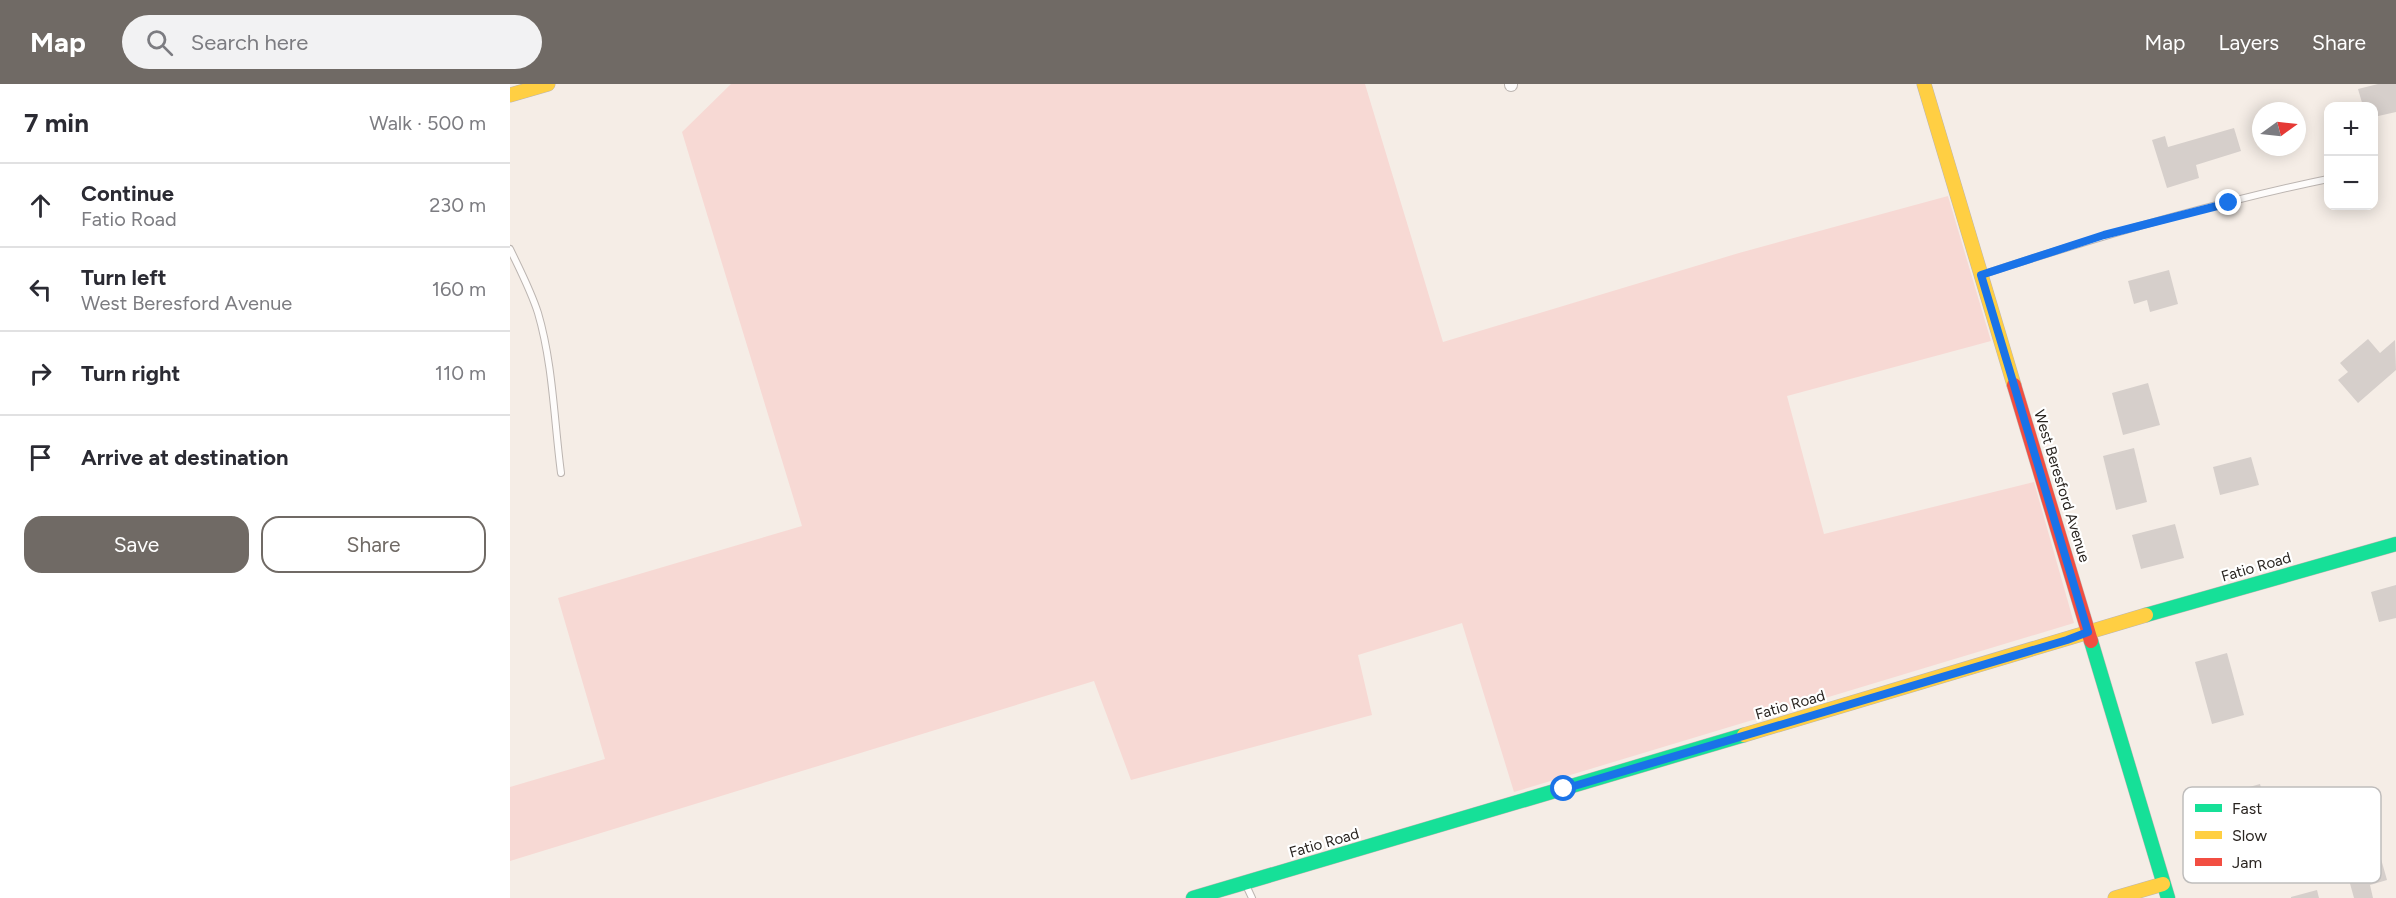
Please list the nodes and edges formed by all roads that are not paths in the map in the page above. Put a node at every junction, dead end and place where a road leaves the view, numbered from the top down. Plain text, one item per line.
1 (548, 84) edge
2 (1924, 84) edge
3 (510, 95) edge
4 (2324, 180) edge
5 (510, 249) edge
6 (1981, 275) junction
7 (561, 473) dead end
8 (2396, 544) edge
9 (2088, 632) junction
10 (1245, 883) junction
11 (2163, 884) junction
12 (1192, 898) edge
13 (1252, 898) edge
14 (2115, 898) edge
15 (2168, 898) edge

1 - 3 street
2 - 6 street, West Beresford Avenue
4 - 6 lane
5 - 7 lane
6 - 9 street, West Beresford Avenue
8 - 9 street, Fatio Road
9 - 10 street, Fatio Road
9 - 11 street, West Beresford Avenue
10 - 12 street, Fatio Road
10 - 13 lane
11 - 14 street
11 - 15 street, West Beresford Avenue

